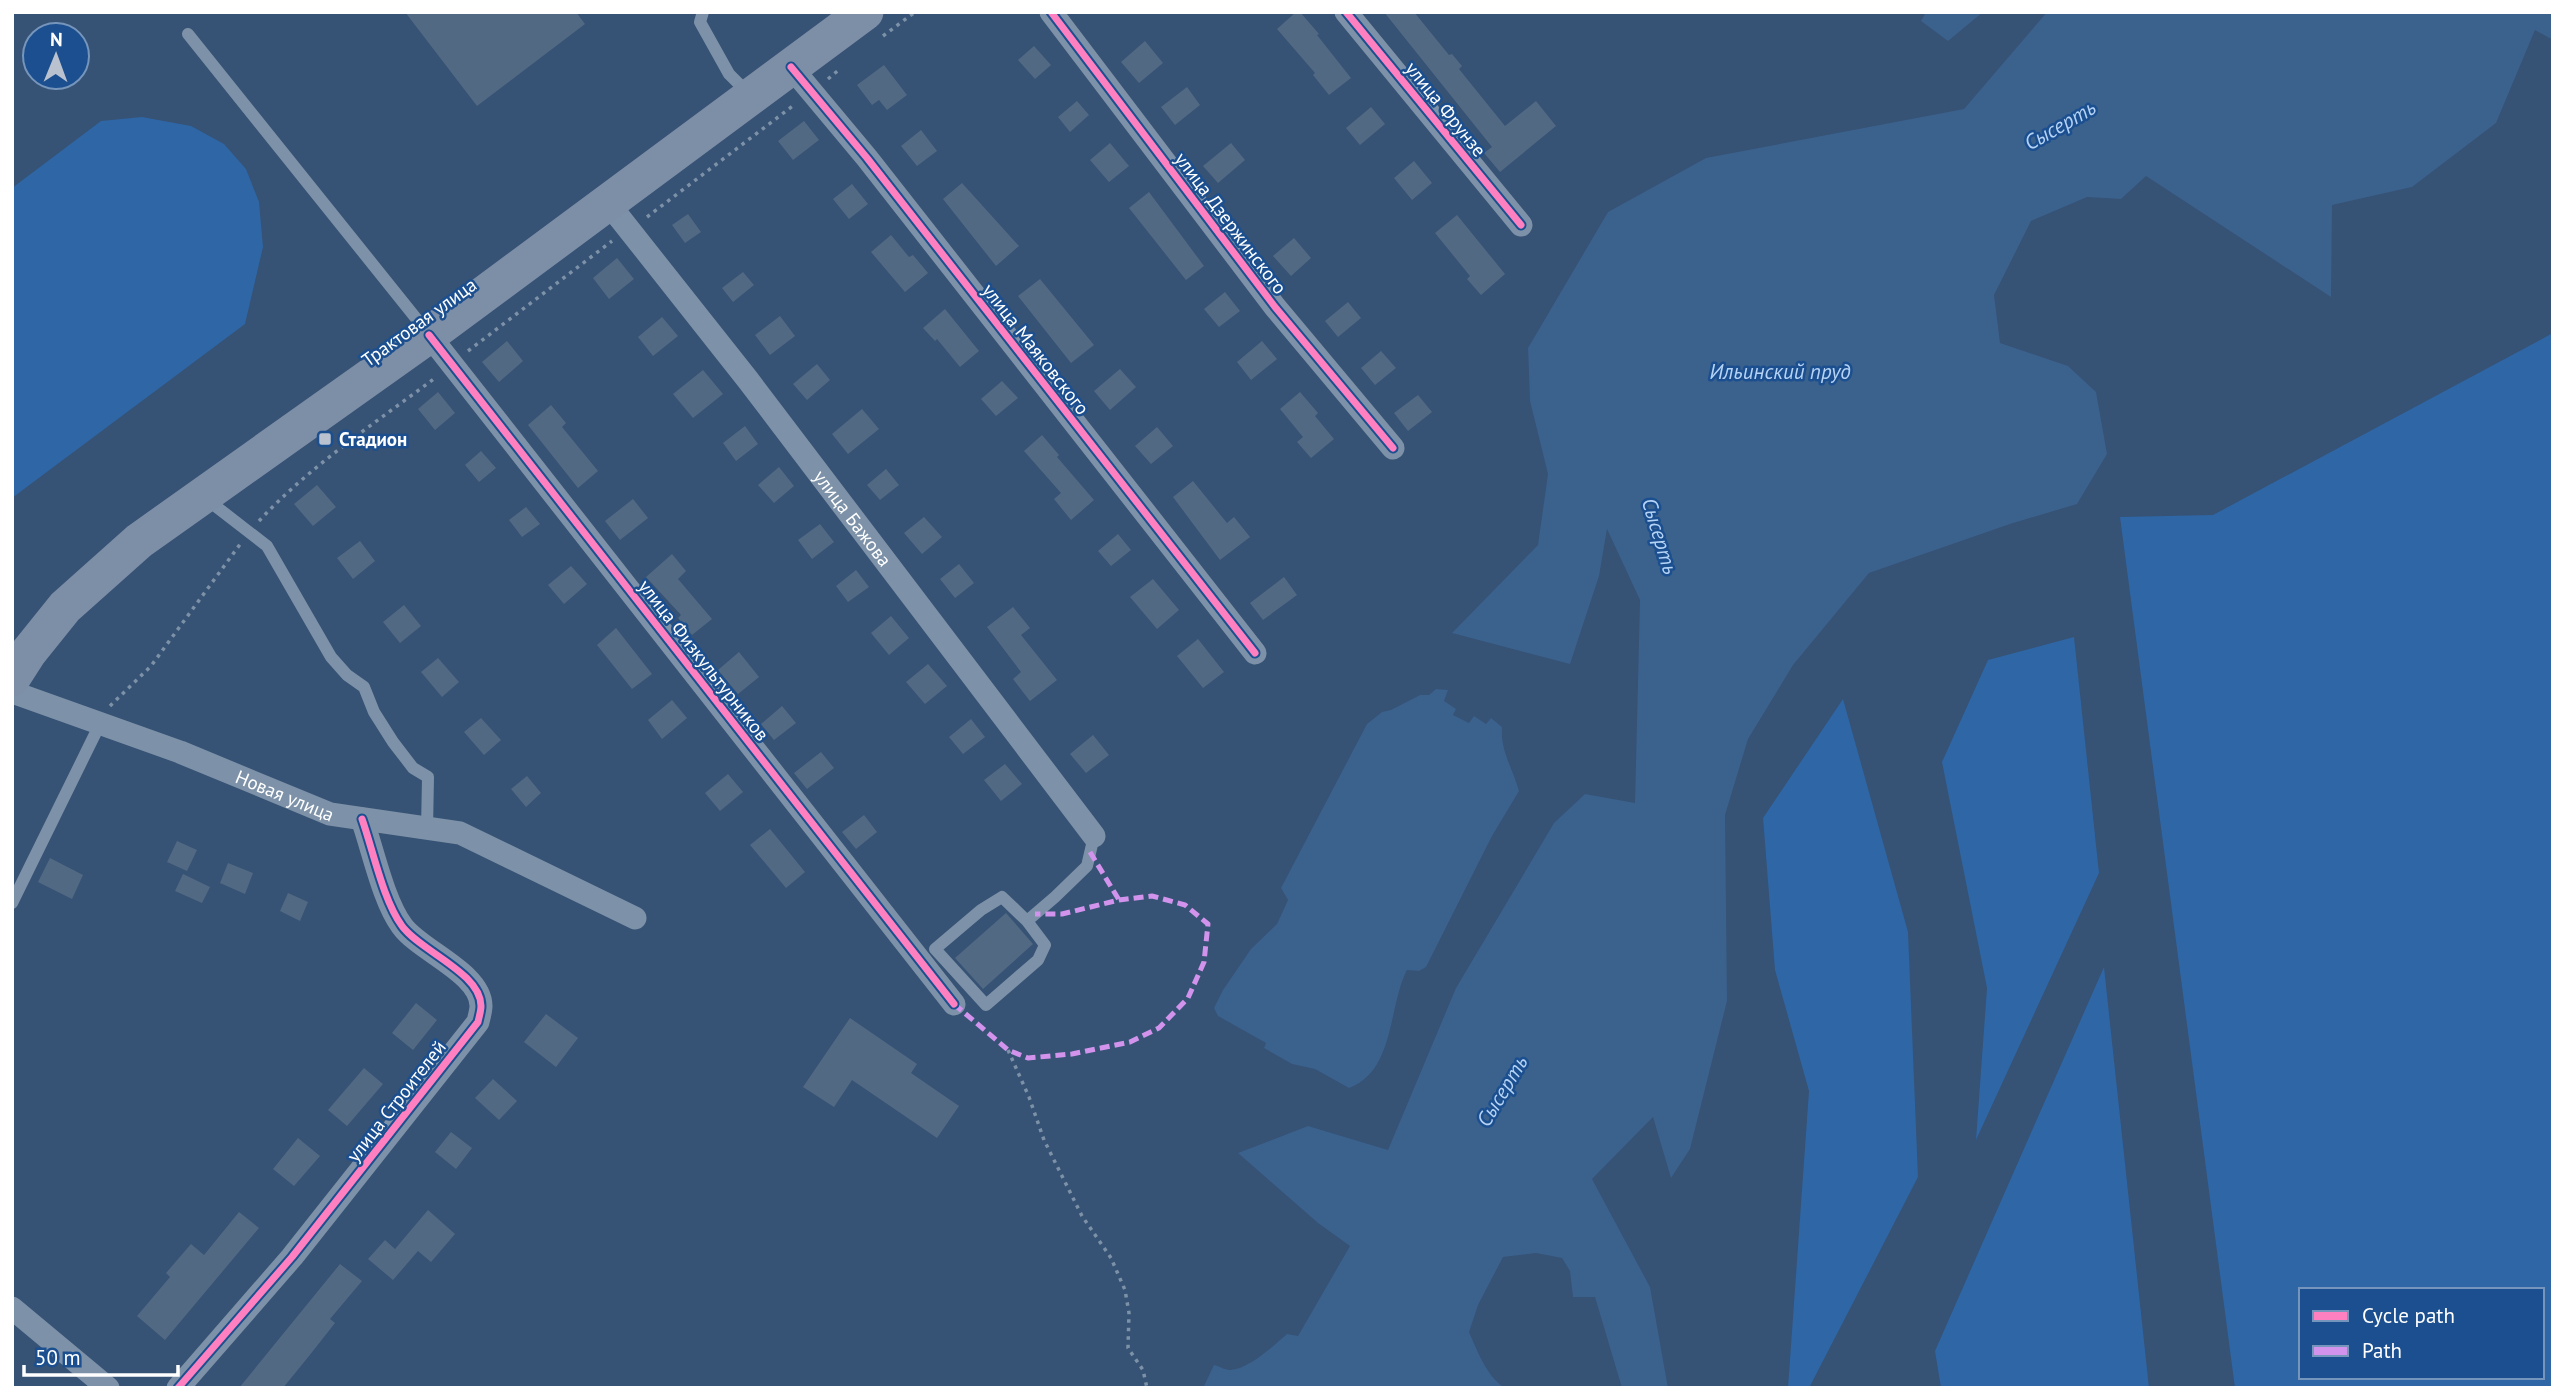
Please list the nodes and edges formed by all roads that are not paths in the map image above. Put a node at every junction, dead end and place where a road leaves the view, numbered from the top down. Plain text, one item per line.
1 (1051, 12) edge
2 (1346, 12) edge
3 (699, 16) edge
4 (870, 27) edge
5 (188, 34) dead end
6 (802, 80) junction
7 (751, 96) junction
8 (619, 217) junction
9 (1521, 225) dead end
10 (429, 335) junction
11 (1393, 448) dead end
12 (202, 496) junction
13 (1255, 653) dead end
14 (12, 678) edge
15 (12, 692) edge
16 (97, 723) junction
17 (362, 819) junction
18 (427, 829) junction
19 (1094, 836) joint
20 (12, 902) edge
21 (635, 918) dead end
22 (1027, 921) junction
23 (954, 1004) dead end
24 (12, 1308) edge
25 (108, 1388) edge
26 (178, 1388) edge

1 - 11 street, улица Дзержинского
2 - 9 street, улица Фрунзе
3 - 7 lane
4 - 6 main road, Трактовая улица
5 - 10 lane
6 - 7 main road, Трактовая улица
6 - 13 street, улица Маяковского
7 - 8 main road, Трактовая улица
8 - 10 main road, Трактовая улица
8 - 19 street, улица Бажова
10 - 12 main road, Трактовая улица
10 - 23 street, улица Физкультурников
12 - 14 main road, Трактовая улица
12 - 18 lane
15 - 16 street, Новая улица
16 - 17 street, Новая улица
16 - 20 lane
17 - 18 street, Новая улица
17 - 26 street, улица Строителей
18 - 21 street, Новая улица
19 - 22 lane
22 - 22 lane
24 - 25 street

